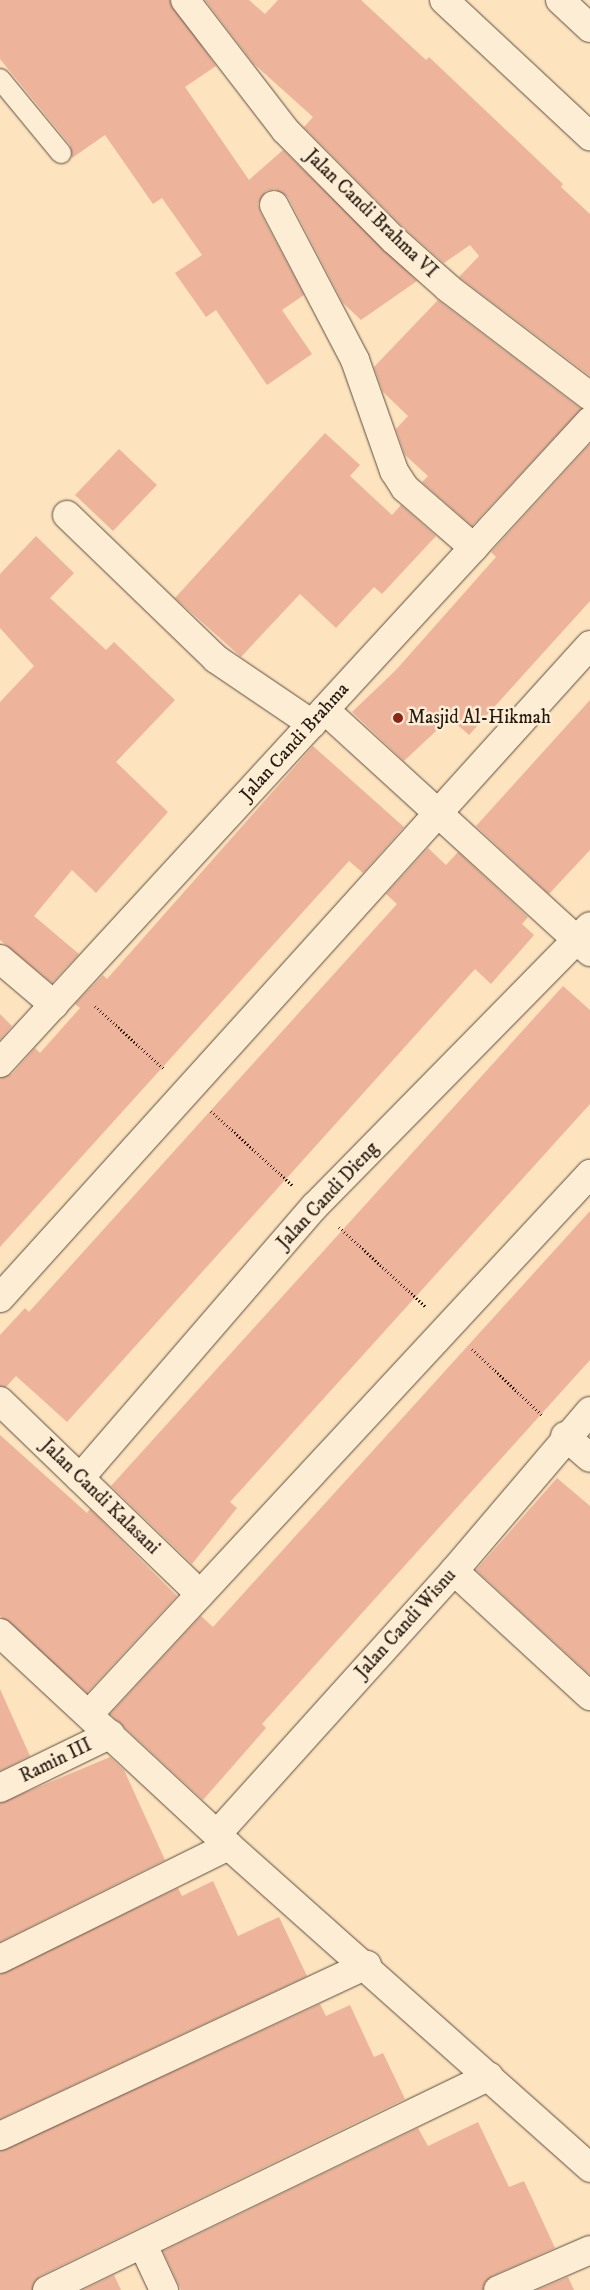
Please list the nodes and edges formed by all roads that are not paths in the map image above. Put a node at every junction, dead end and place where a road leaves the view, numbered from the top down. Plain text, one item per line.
1 (185, 0) edge
2 (444, 0) edge
3 (560, 0) edge
4 (590, 28) edge
5 (0, 79) edge
6 (590, 136) edge
7 (61, 153) dead end
8 (274, 205) dead end
9 (590, 396) edge
10 (590, 421) edge
11 (67, 515) dead end
12 (474, 548) junction
13 (590, 645) edge
14 (318, 717) junction
15 (438, 813) junction
16 (586, 939) edge
17 (0, 959) edge
18 (54, 1004) junction
19 (0, 1063) edge
20 (585, 1190) edge
21 (0, 1298) edge
22 (0, 1401) edge
23 (590, 1411) edge
24 (565, 1436) junction
25 (590, 1458) edge
26 (80, 1478) junction
27 (454, 1571) junction
28 (200, 1594) junction
29 (0, 1633) edge
30 (590, 1696) edge
31 (89, 1714) junction
32 (111, 1734) junction
33 (0, 1788) edge
34 (223, 1839) junction
35 (0, 1960) edge
36 (367, 1965) junction
37 (489, 2076) junction
38 (0, 2136) edge
39 (590, 2168) edge
40 (143, 2245) junction
41 (590, 2250) edge
42 (47, 2290) edge
43 (164, 2290) edge
44 (498, 2290) edge

1 - 9 street, Jalan Candi Brahma VI
2 - 6 street
3 - 4 street
5 - 7 lane
8 - 12 street
10 - 12 street, Jalan Candi Brahma
11 - 14 street
12 - 14 street, Jalan Candi Brahma
13 - 15 street
14 - 15 street
14 - 18 street, Jalan Candi Brahma
15 - 16 street
15 - 21 street
16 - 26 street, Jalan Candi Dieng
17 - 18 street
18 - 19 street, Jalan Candi Brahma
20 - 28 street
22 - 26 street, Jalan Candi Kalasani
23 - 24 street, Jalan Candi Wisnu
24 - 25 street
24 - 27 street, Jalan Candi Wisnu
26 - 28 street, Jalan Candi Kalasani
27 - 30 street
27 - 34 street, Jalan Candi Wisnu
28 - 31 street
29 - 31 street
31 - 32 street
32 - 33 street, Ramin III
32 - 34 street
34 - 35 street
34 - 36 street
36 - 37 street
36 - 38 street
37 - 39 street
37 - 40 street
40 - 42 street
40 - 43 street
41 - 44 street

